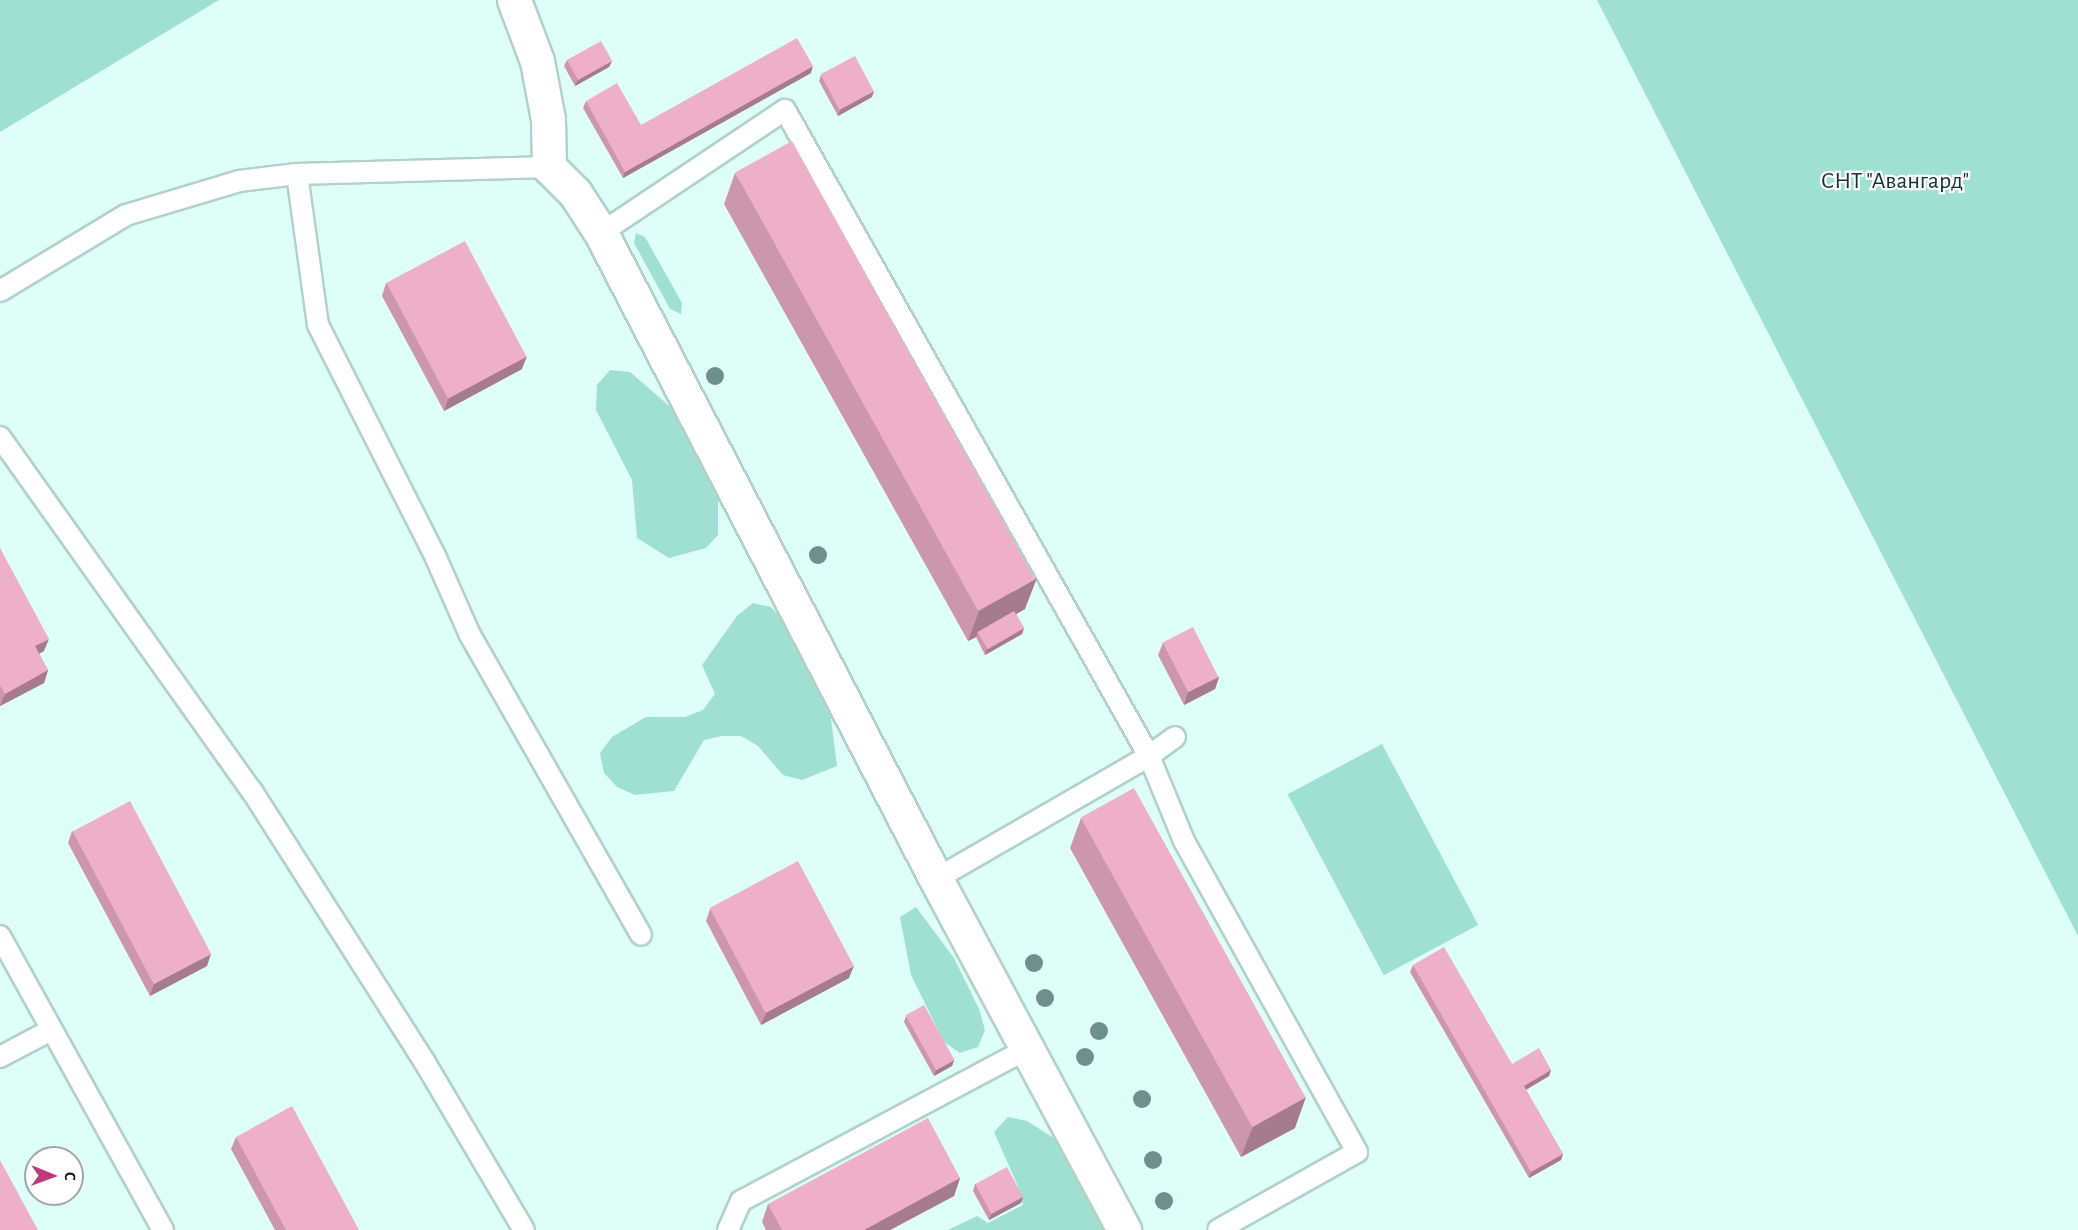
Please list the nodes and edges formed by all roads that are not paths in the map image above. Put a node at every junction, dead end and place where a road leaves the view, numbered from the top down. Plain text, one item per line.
1 (514, 0) edge
2 (549, 167) junction
3 (297, 174) junction
4 (601, 233) junction
5 (0, 291) edge
6 (0, 437) edge
7 (1175, 737) dead end
8 (1149, 756) junction
9 (936, 879) junction
10 (641, 935) dead end
11 (0, 936) edge
12 (51, 1030) junction
13 (1027, 1049) junction
14 (0, 1057) edge
15 (163, 1230) edge
16 (524, 1230) edge
17 (728, 1230) edge
18 (1124, 1230) edge
19 (1218, 1230) edge

1 - 2 street
2 - 3 lane
2 - 4 street
3 - 5 lane
3 - 10 lane
4 - 8 lane
4 - 9 street
6 - 16 lane
7 - 8 lane
8 - 9 lane
8 - 19 lane
9 - 13 street
11 - 12 lane
12 - 14 lane
12 - 15 lane
13 - 17 lane
13 - 18 street

